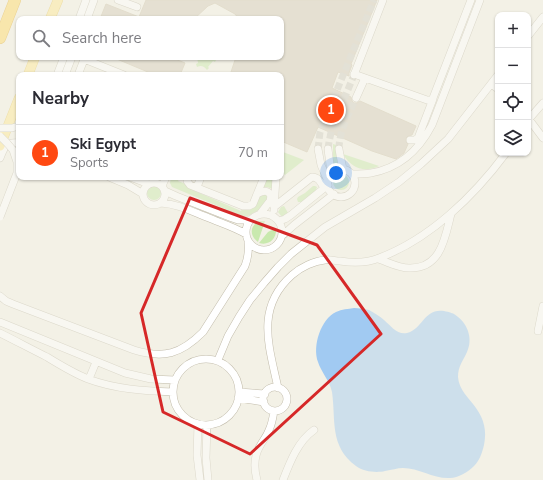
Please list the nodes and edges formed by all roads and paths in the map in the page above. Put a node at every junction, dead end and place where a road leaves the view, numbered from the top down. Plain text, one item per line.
1 (15, 0) edge
2 (58, 0) edge
3 (86, 0) edge
4 (94, 0) edge
5 (118, 0) edge
6 (382, 0) edge
7 (472, 0) edge
8 (480, 0) edge
9 (137, 7) dead end
10 (51, 16) edge
11 (80, 16) edge
12 (88, 16) edge
13 (543, 18) edge
14 (531, 32) edge
15 (0, 38) edge
16 (34, 60) edge
17 (63, 60) edge
18 (71, 60) edge
19 (84, 60) edge
20 (87, 60) edge
21 (107, 68) junction
22 (29, 72) edge
23 (58, 72) edge
24 (66, 72) edge
25 (79, 72) edge
26 (108, 72) edge
27 (117, 72) edge
28 (365, 78) junction
29 (495, 79) edge
30 (491, 84) junction
31 (495, 87) edge
32 (356, 98) tunnel mouth
33 (432, 99) junction
34 (543, 103) edge
35 (16, 105) edge
36 (16, 112) edge
37 (531, 116) edge
38 (529, 120) edge
39 (16, 125) edge
40 (16, 127) edge
41 (0, 128) edge
42 (537, 131) junction
43 (531, 132) edge
44 (0, 136) edge
45 (543, 138) edge
46 (410, 140) dead end
47 (16, 142) edge
48 (0, 146) edge
49 (318, 149) tunnel mouth
50 (328, 149) tunnel mouth
51 (339, 149) tunnel mouth
52 (504, 156) edge
53 (0, 158) edge
54 (16, 159) edge
55 (343, 169) junction
56 (332, 173) junction
57 (352, 174) junction
58 (16, 176) edge
59 (116, 180) edge
60 (166, 180) edge
61 (187, 180) edge
62 (200, 180) edge
63 (263, 180) edge
64 (276, 180) edge
65 (152, 181) edge
66 (327, 185) junction
67 (197, 187) junction
68 (164, 189) junction
69 (143, 194) junction
70 (257, 194) junction
71 (334, 194) junction
72 (161, 203) junction
73 (274, 207) junction
74 (260, 214) junction
75 (451, 214) junction
76 (0, 218) edge
77 (276, 219) junction
78 (250, 220) junction
79 (246, 234) junction
80 (283, 235) junction
81 (248, 242) junction
82 (378, 259) junction
83 (0, 296) edge
84 (543, 306) edge
85 (0, 322) edge
86 (538, 331) dead end
87 (0, 333) edge
88 (218, 360) junction
89 (96, 362) junction
90 (89, 379) junction
91 (175, 380) junction
92 (278, 388) junction
93 (173, 392) junction
94 (239, 395) junction
95 (264, 398) junction
96 (274, 411) junction
97 (198, 424) junction
98 (207, 425) junction
99 (314, 430) dead end
100 (200, 480) edge
101 (208, 480) edge
102 (256, 480) edge
103 (283, 480) edge

1 - 15 highway
2 - 10 main road
3 - 11 street
4 - 12 street
5 - 9 street
6 - 28 street
7 - 33 street
8 - 57 street
13 - 14 street
16 - 22 main road
17 - 23 street
18 - 24 street
19 - 25 street
20 - 21 street
21 - 26 street
21 - 27 street
28 - 32 street
28 - 33 street
29 - 30 street
30 - 31 street
30 - 88 street
33 - 46 street
34 - 37 street
35 - 48 main road
36 - 39 street
38 - 42 street
40 - 41 street, bridge
42 - 43 street
42 - 45 street
44 - 54 street, bridge
47 - 53 street
49 - 66 street
50 - 56 street
51 - 55 street
52 - 75 street
55 - 56 street
55 - 57 street
56 - 66 street
57 - 71 street
58 - 76 street, bridge
59 - 69 street
60 - 68 street
61 - 67 street
62 - 67 street
63 - 70 street
64 - 73 street
65 - 68 street
65 - 69 street
66 - 71 street
66 - 73 street
66 - 77 street
67 - 70 street
68 - 72 street
68 - 78 street
69 - 72 street
70 - 74 street
71 - 80 street
72 - 79 street
73 - 77 street
74 - 77 street
74 - 78 street
75 - 82 street
75 - 82 street
77 - 80 street
78 - 79 street
79 - 81 street
80 - 81 street
81 - 83 street
82 - 92 street
84 - 86 street
85 - 89 street
87 - 90 street
88 - 91 street
88 - 94 street
89 - 90 street
89 - 91 street
90 - 93 street
91 - 93 street
92 - 95 street
92 - 96 street
93 - 97 street
94 - 95 street
94 - 98 street
95 - 96 street
96 - 102 street
97 - 98 street
97 - 100 street
98 - 101 street
99 - 103 street

